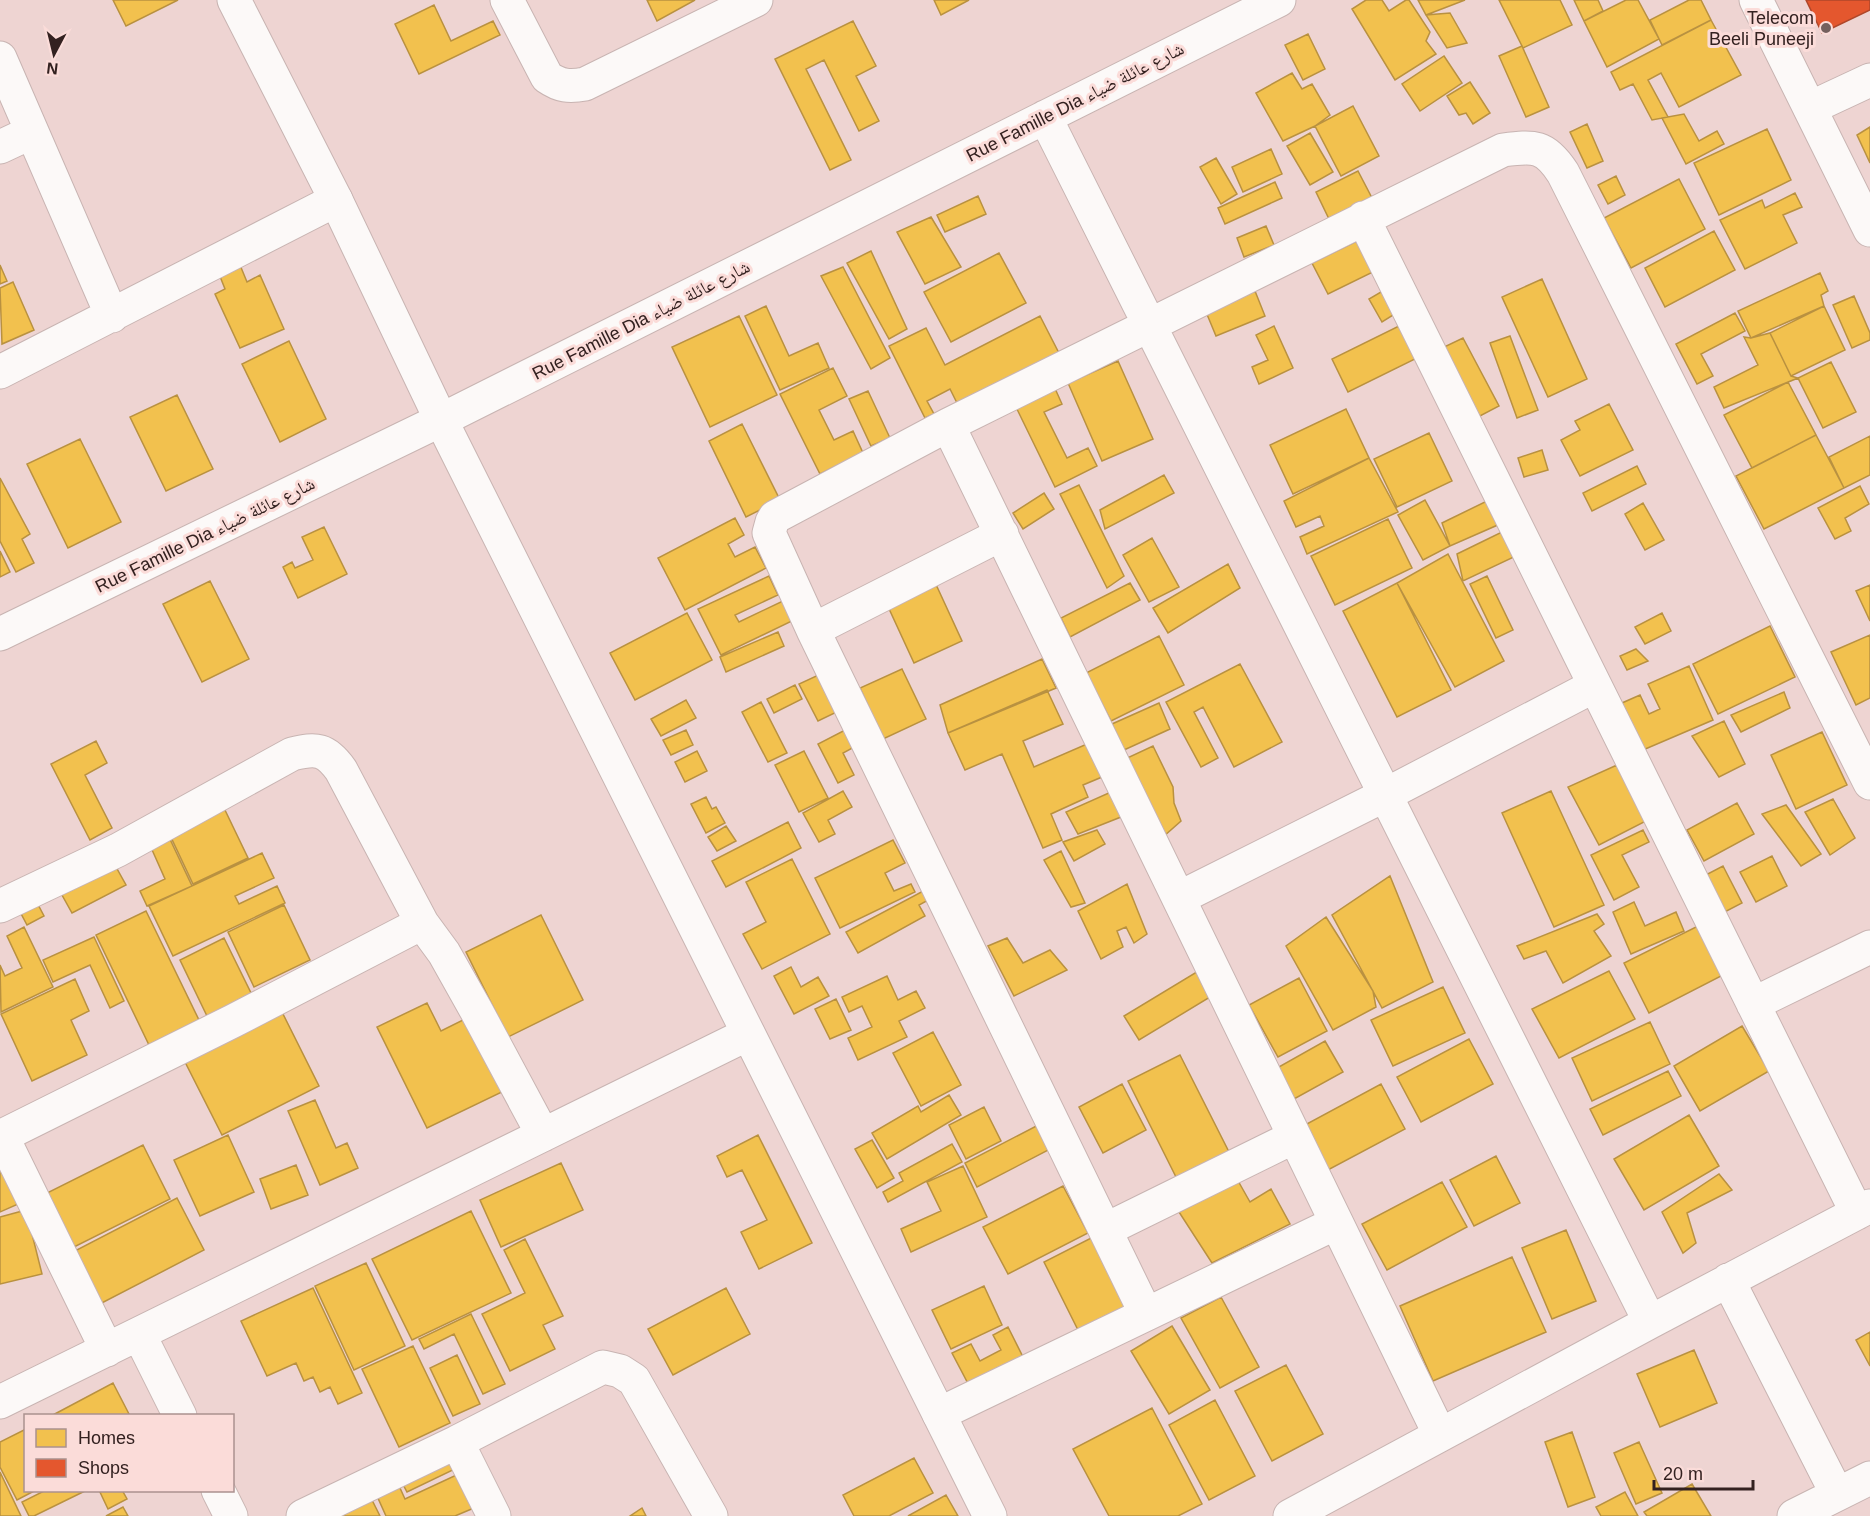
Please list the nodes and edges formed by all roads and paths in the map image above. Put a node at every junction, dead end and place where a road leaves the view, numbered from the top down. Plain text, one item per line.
1 (234, 0) edge
2 (507, 0) edge
3 (756, 0) edge
4 (1279, 0) edge
5 (1756, 0) edge
6 (0, 58) edge
7 (1870, 80) edge
8 (1810, 108) junction
9 (1045, 117) junction
10 (32, 132) junction
11 (0, 147) edge
12 (336, 200) junction
13 (1363, 218) junction
14 (1870, 230) edge
15 (112, 316) junction
16 (1149, 324) junction
17 (0, 372) edge
18 (441, 420) junction
19 (948, 425) junction
20 (1002, 534) junction
21 (813, 630) junction
22 (0, 634) edge
23 (1594, 686) junction
24 (1870, 783) edge
25 (1385, 795) junction
26 (1179, 898) junction
27 (0, 906) edge
28 (422, 923) junction
29 (1870, 947) edge
30 (1753, 1004) junction
31 (748, 1034) junction
32 (543, 1135) junction
33 (1, 1136) edge
34 (1294, 1137) junction
35 (1863, 1210) edge
36 (1336, 1223) junction
37 (1105, 1230) junction
38 (1728, 1280) junction
39 (1146, 1314) junction
40 (1650, 1322) junction
41 (139, 1334) junction
42 (106, 1350) junction
43 (0, 1402) edge
44 (179, 1414) edge
45 (939, 1414) junction
46 (1440, 1436) junction
47 (457, 1443) junction
48 (1870, 1478) edge
49 (219, 1492) edge
50 (1837, 1494) junction
51 (231, 1516) edge
52 (303, 1516) edge
53 (494, 1516) edge
54 (711, 1516) edge
55 (990, 1516) edge
56 (1290, 1516) edge
57 (1794, 1516) edge

1 - 12 street
2 - 3 street
4 - 9 street, Rue Famille Dia شارع عائلة ضياء
5 - 8 street
6 - 10 street
7 - 8 street
8 - 14 street
9 - 16 street
9 - 18 street, Rue Famille Dia شارع عائلة ضياء
10 - 11 street
10 - 15 street
12 - 15 street
12 - 18 street
13 - 16 street
13 - 23 street
13 - 24 street
15 - 17 street
16 - 19 street
16 - 25 street
18 - 22 street, Rue Famille Dia شارع عائلة ضياء
18 - 31 street
19 - 20 street
19 - 21 street
20 - 21 street
20 - 26 street
21 - 37 street
23 - 25 street
23 - 30 street
25 - 26 street
25 - 40 street
26 - 34 street
27 - 28 street
28 - 32 street
28 - 33 street
29 - 30 street
30 - 35 street
31 - 32 street
31 - 45 street
32 - 41 street
33 - 42 street
34 - 36 street
34 - 37 street
35 - 38 street
36 - 39 street
36 - 46 street
37 - 39 street
38 - 40 street
38 - 50 street
39 - 45 street
40 - 46 street
41 - 42 street
41 - 44 street
42 - 43 street
45 - 55 street
46 - 56 street
47 - 52 street
47 - 53 street
47 - 54 street
48 - 50 street
49 - 51 street
50 - 57 street

